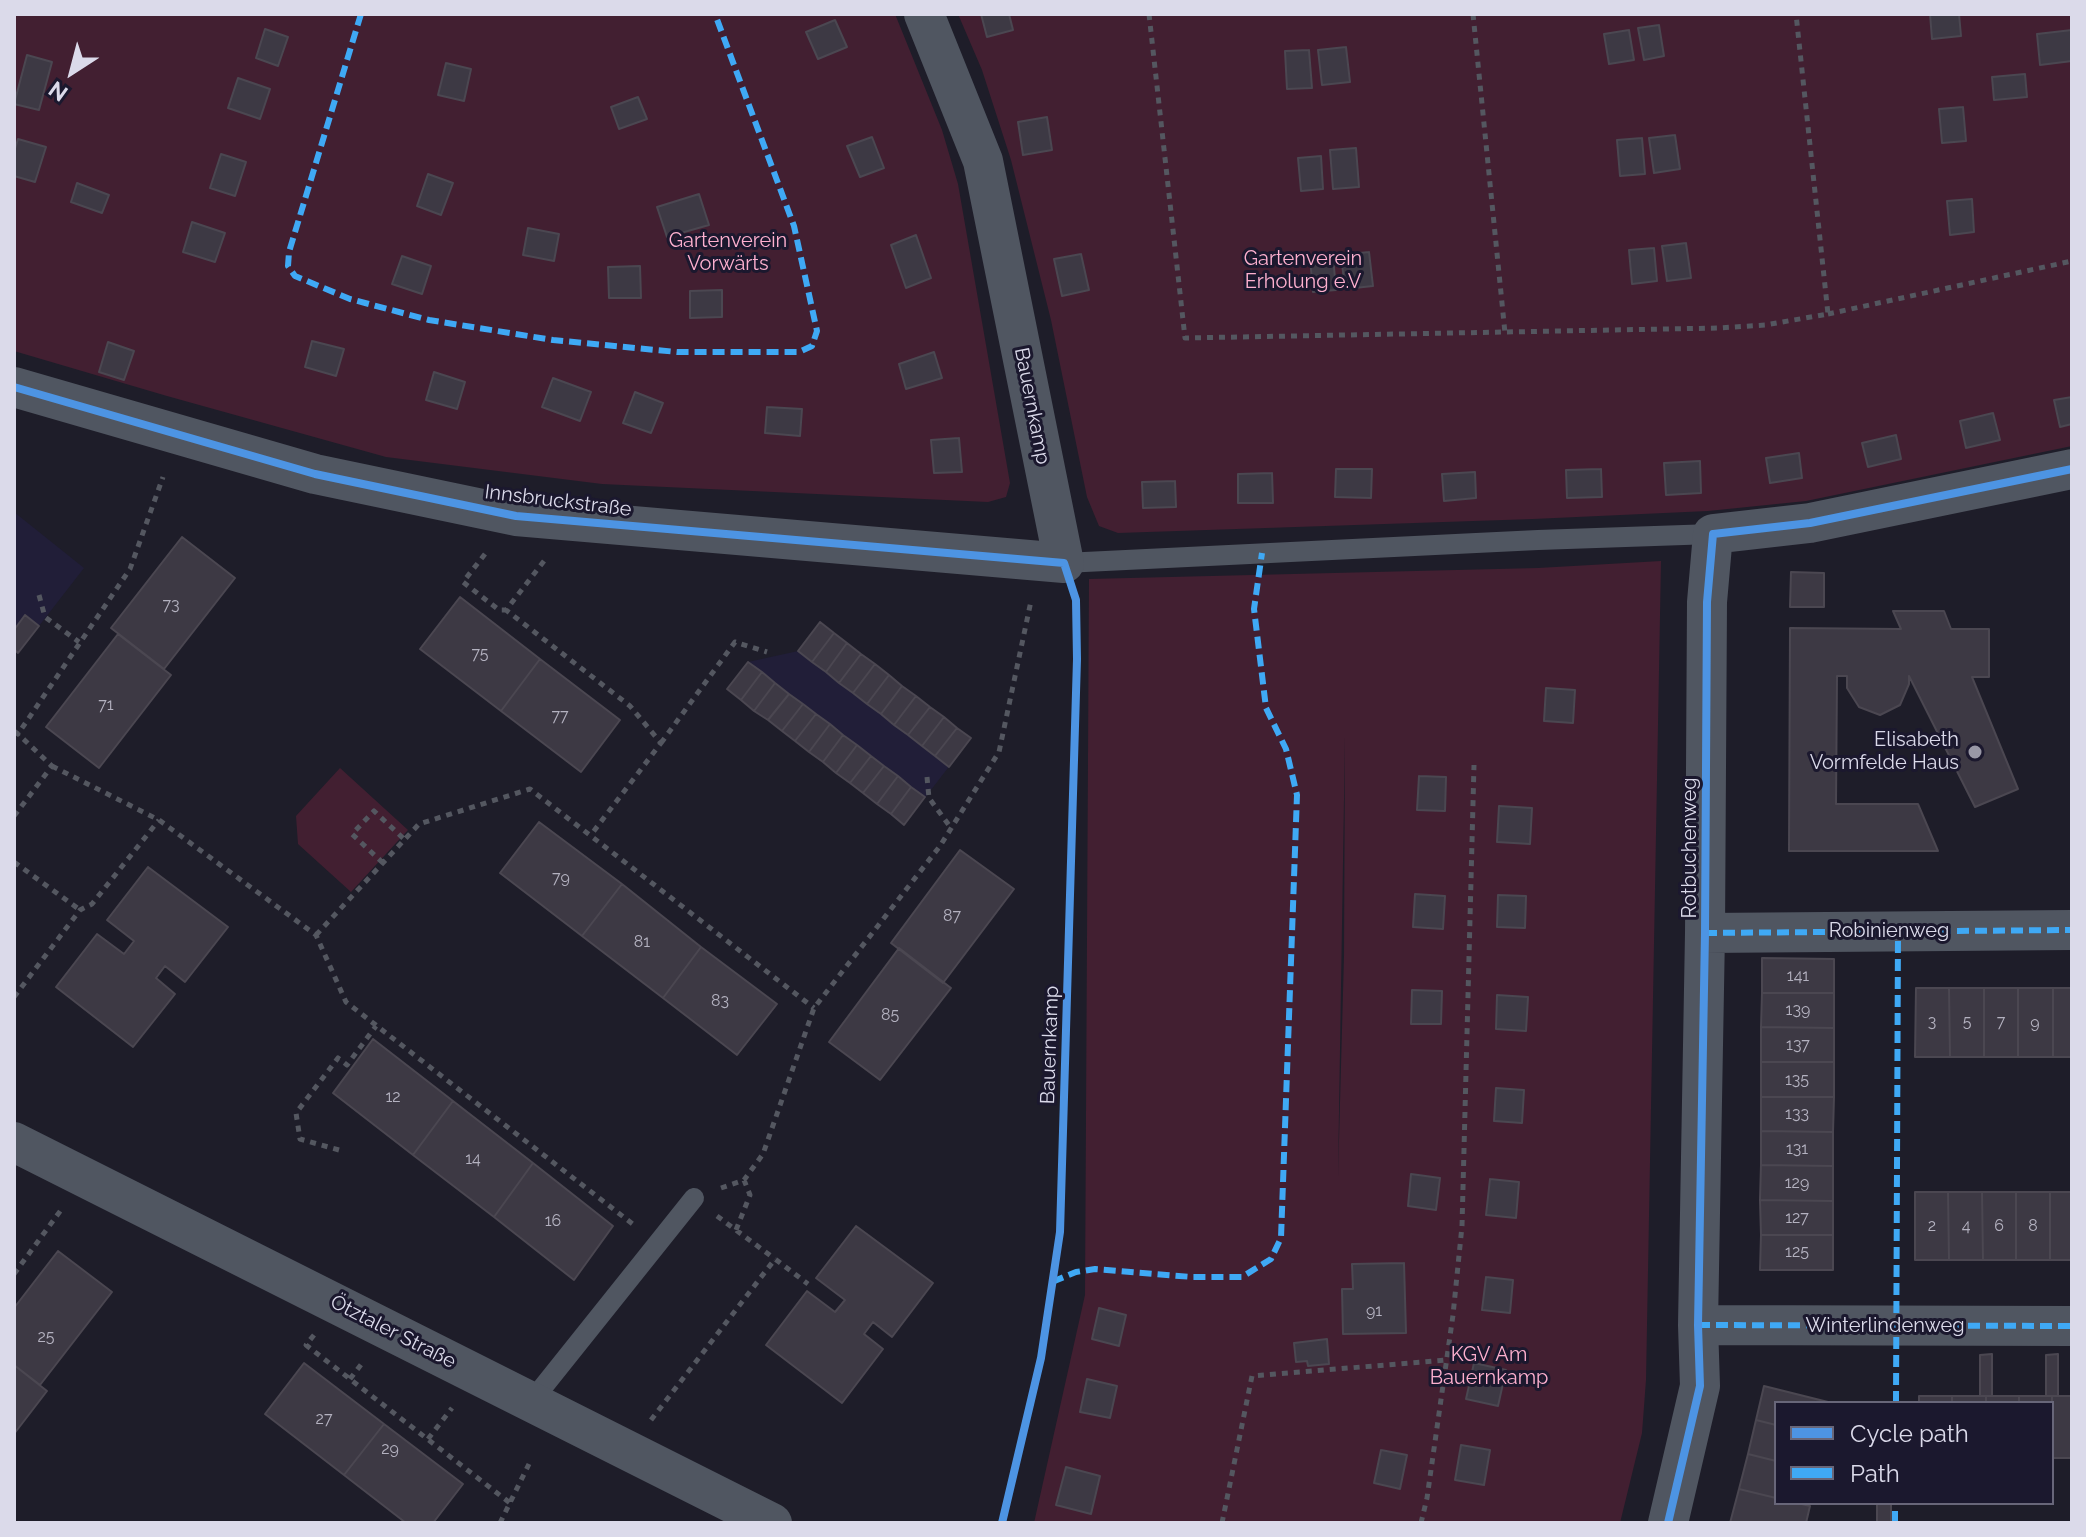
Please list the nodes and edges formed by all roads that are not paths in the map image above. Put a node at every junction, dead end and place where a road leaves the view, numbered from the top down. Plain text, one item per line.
1 (924, 14) edge
2 (14, 387) edge
3 (2072, 469) edge
4 (1713, 534) junction
5 (1064, 563) junction
6 (2072, 930) edge
7 (1705, 933) junction
8 (14, 1142) edge
9 (694, 1198) road end
10 (1698, 1325) junction
11 (2072, 1326) edge
12 (531, 1402) junction
13 (772, 1523) edge
14 (1668, 1523) edge

1 - 5 street, Bauernkamp
2 - 5 street, Innsbruckstraße
3 - 4 street
4 - 5 lane
4 - 7 street, Rotbuchenweg
6 - 7 street, Robinienweg
7 - 10 street, Rotbuchenweg
8 - 12 street, Ötztaler Straße
9 - 12 lane
10 - 11 street, Winterlindenweg
10 - 14 street, Rotbuchenweg
12 - 13 street, Ötztaler Straße

